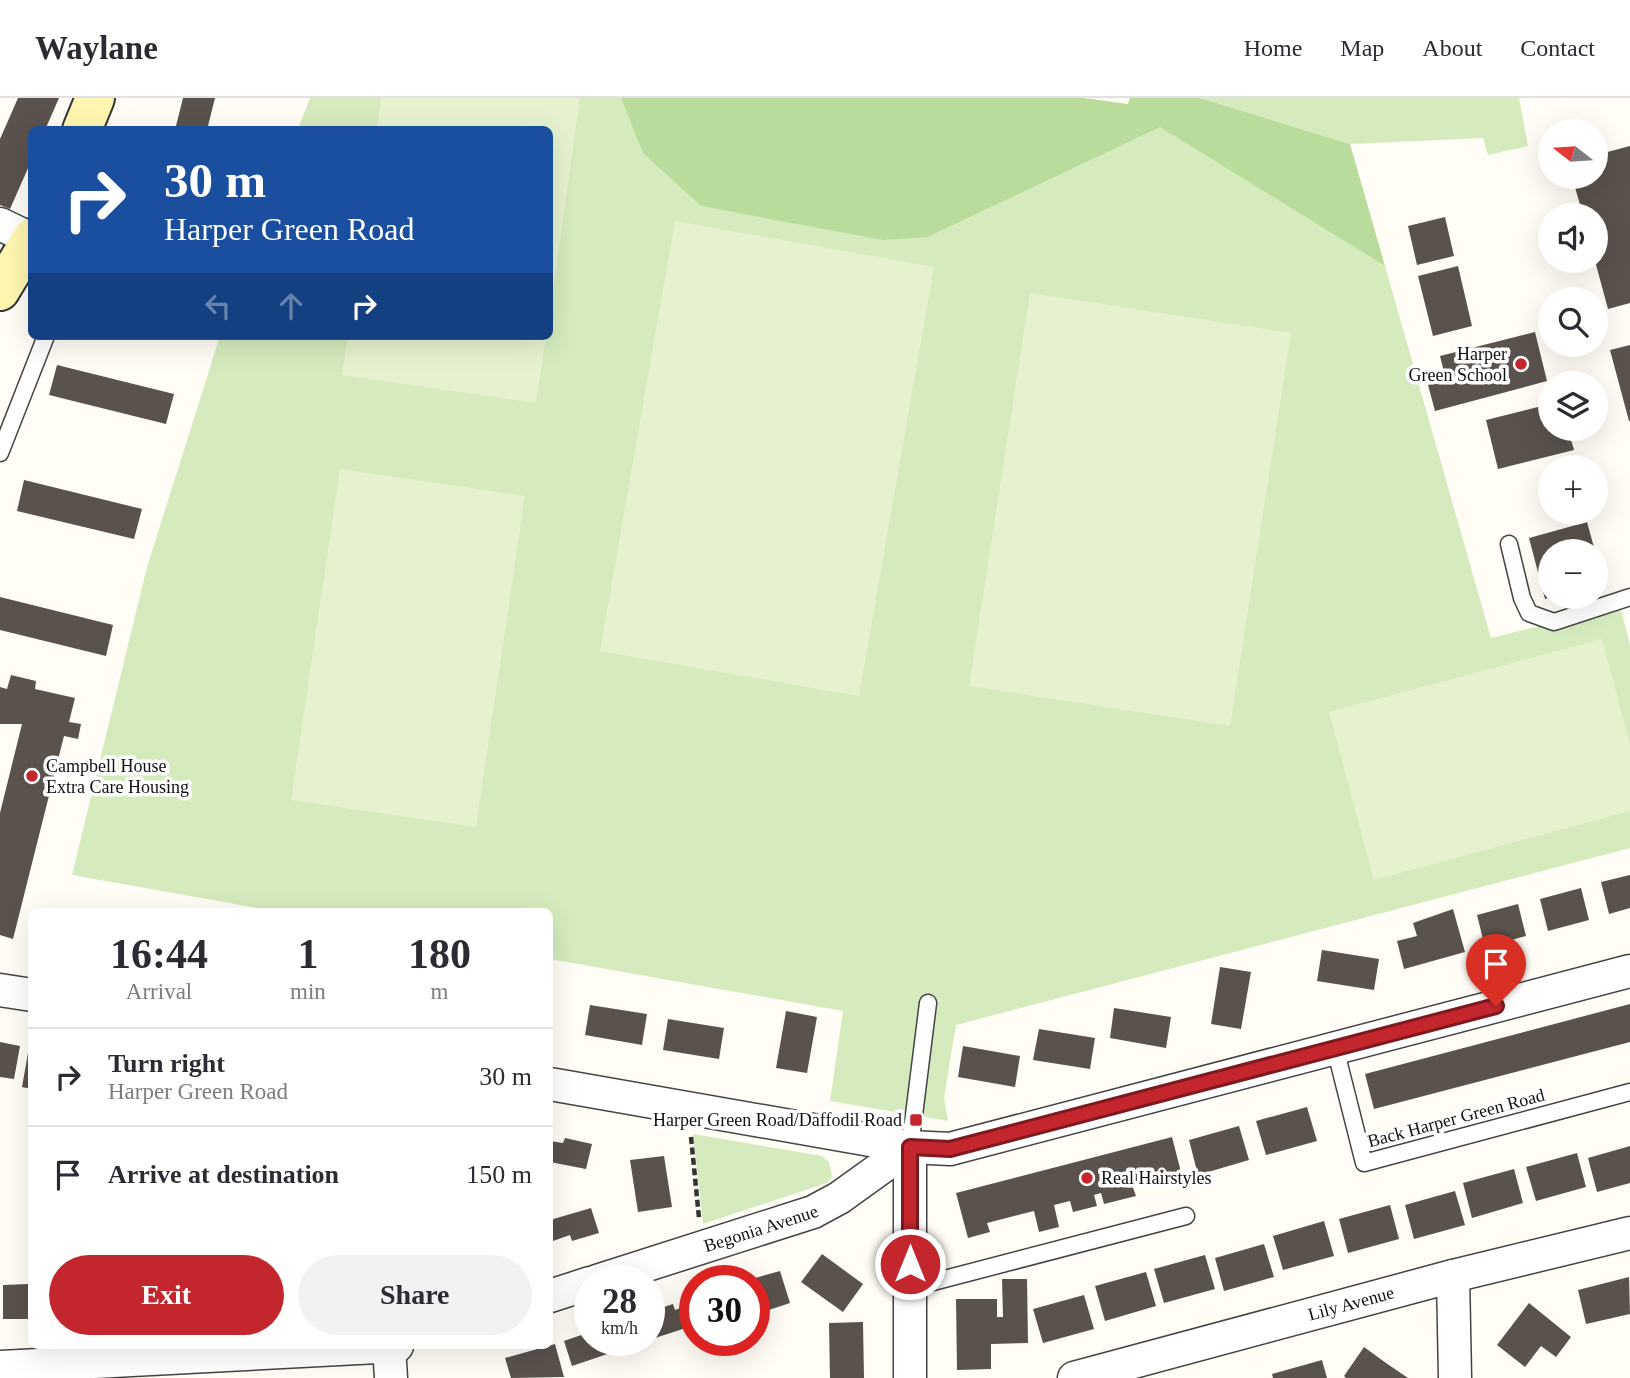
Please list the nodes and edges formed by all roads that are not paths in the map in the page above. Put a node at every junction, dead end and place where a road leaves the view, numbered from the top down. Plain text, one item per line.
1 (95, 98) edge
2 (84, 126) edge
3 (0, 224) edge
4 (28, 238) edge
5 (28, 244) edge
6 (0, 291) edge
7 (44, 340) edge
8 (0, 453) edge
9 (1509, 544) dead end
10 (1630, 597) edge
11 (1630, 971) edge
12 (0, 990) edge
13 (28, 994) edge
14 (928, 1003) dead end
15 (1335, 1048) junction
16 (553, 1085) edge
17 (1630, 1092) edge
18 (910, 1147) junction
19 (1186, 1216) dead end
20 (1630, 1233) edge
21 (646, 1265) edge
22 (1453, 1276) junction
23 (574, 1288) edge
24 (910, 1288) junction
25 (553, 1295) edge
26 (391, 1354) edge
27 (0, 1367) edge
28 (1149, 1368) edge
29 (911, 1378) edge
30 (1074, 1378) edge
31 (1455, 1378) edge

1 - 2 street
3 - 4 street
5 - 6 street
7 - 8 lane
9 - 10 lane
11 - 15 street
12 - 13 street
14 - 18 lane
15 - 17 lane, Back Harper Green Road
15 - 18 street
16 - 18 street
18 - 21 street, Begonia Avenue
18 - 24 street
19 - 24 lane
20 - 22 street, Lily Avenue
22 - 28 street, Lily Avenue
22 - 31 street
23 - 25 street
24 - 29 street
26 - 27 street
28 - 30 street, Lily Avenue

